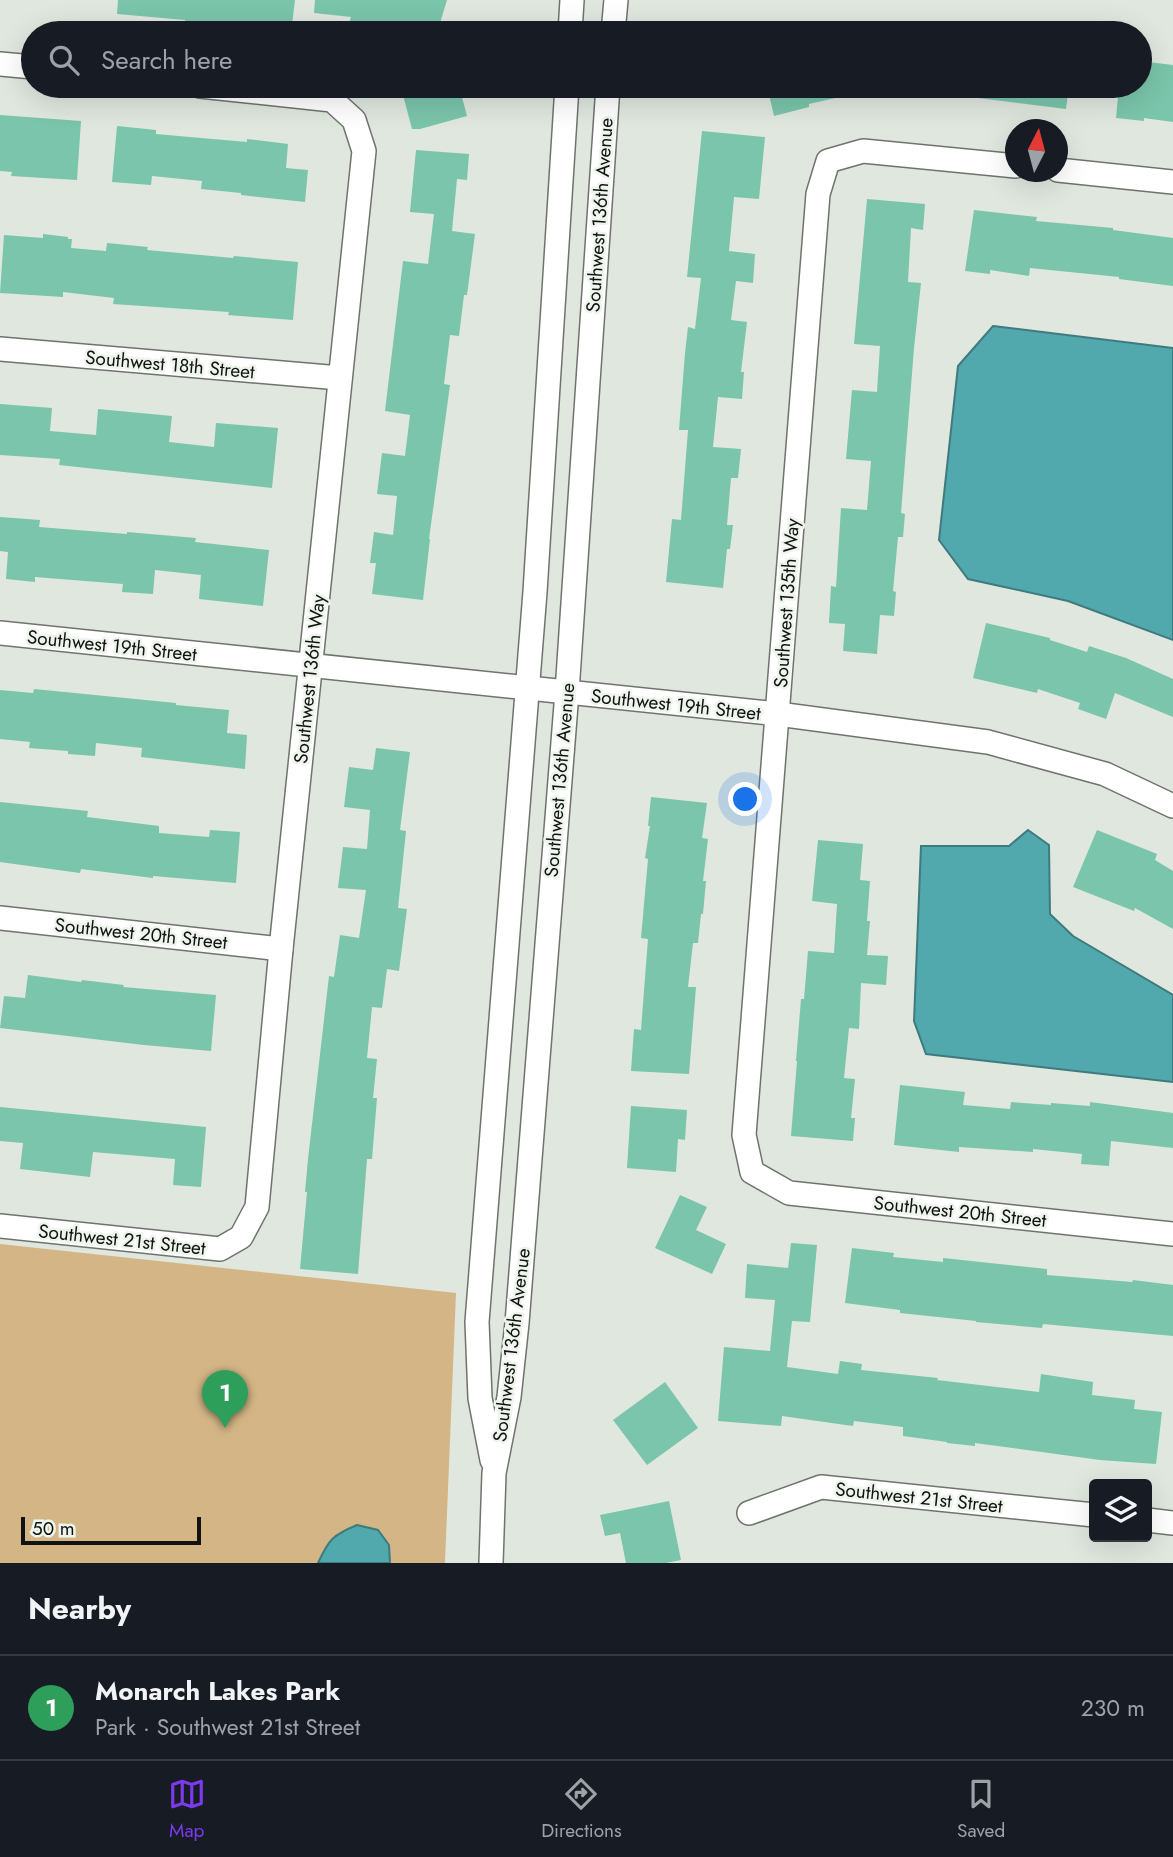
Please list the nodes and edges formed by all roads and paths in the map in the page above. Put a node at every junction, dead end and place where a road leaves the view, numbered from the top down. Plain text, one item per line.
1 (572, 0) edge
2 (616, 0) edge
3 (571, 21) edge
4 (614, 21) edge
5 (0, 64) edge
6 (21, 66) edge
7 (313, 98) edge
8 (567, 98) edge
9 (607, 98) edge
10 (1005, 165) edge
11 (1068, 171) edge
12 (1173, 182) edge
13 (0, 349) edge
14 (340, 379) junction
15 (0, 633) edge
16 (311, 666) junction
17 (527, 688) junction
18 (566, 692) junction
19 (778, 714) junction
20 (1173, 806) edge
21 (0, 918) edge
22 (281, 949) junction
23 (752, 1172) joint
24 (0, 1226) edge
25 (1173, 1234) edge
26 (241, 1237) joint
27 (494, 1473) junction
28 (749, 1513) dead end
29 (1089, 1514) edge
30 (1152, 1520) edge
31 (1173, 1522) edge
32 (491, 1563) edge

1 - 3 street
2 - 4 street
5 - 6 street
7 - 14 street, Southwest 136th Way
8 - 17 street, Southwest 136th Avenue
9 - 18 street, Southwest 136th Avenue
10 - 19 street, Southwest 135th Way
11 - 12 street
13 - 14 street, Southwest 18th Street
14 - 16 street, Southwest 136th Way
15 - 16 street, Southwest 19th Street
16 - 17 street, Southwest 19th Street
16 - 22 street, Southwest 136th Way
17 - 18 street, Southwest 19th Street
17 - 27 street, Southwest 136th Avenue
18 - 19 street, Southwest 19th Street
18 - 27 street, Southwest 136th Avenue
19 - 20 street, Southwest 19th Street
19 - 23 street, Southwest 135th Way
21 - 22 street, Southwest 20th Street
22 - 26 street, Southwest 136th Way
23 - 25 street, Southwest 20th Street
24 - 26 street, Southwest 21st Street
27 - 32 street, Southwest 136th Avenue
28 - 29 street, Southwest 21st Street
30 - 31 street

